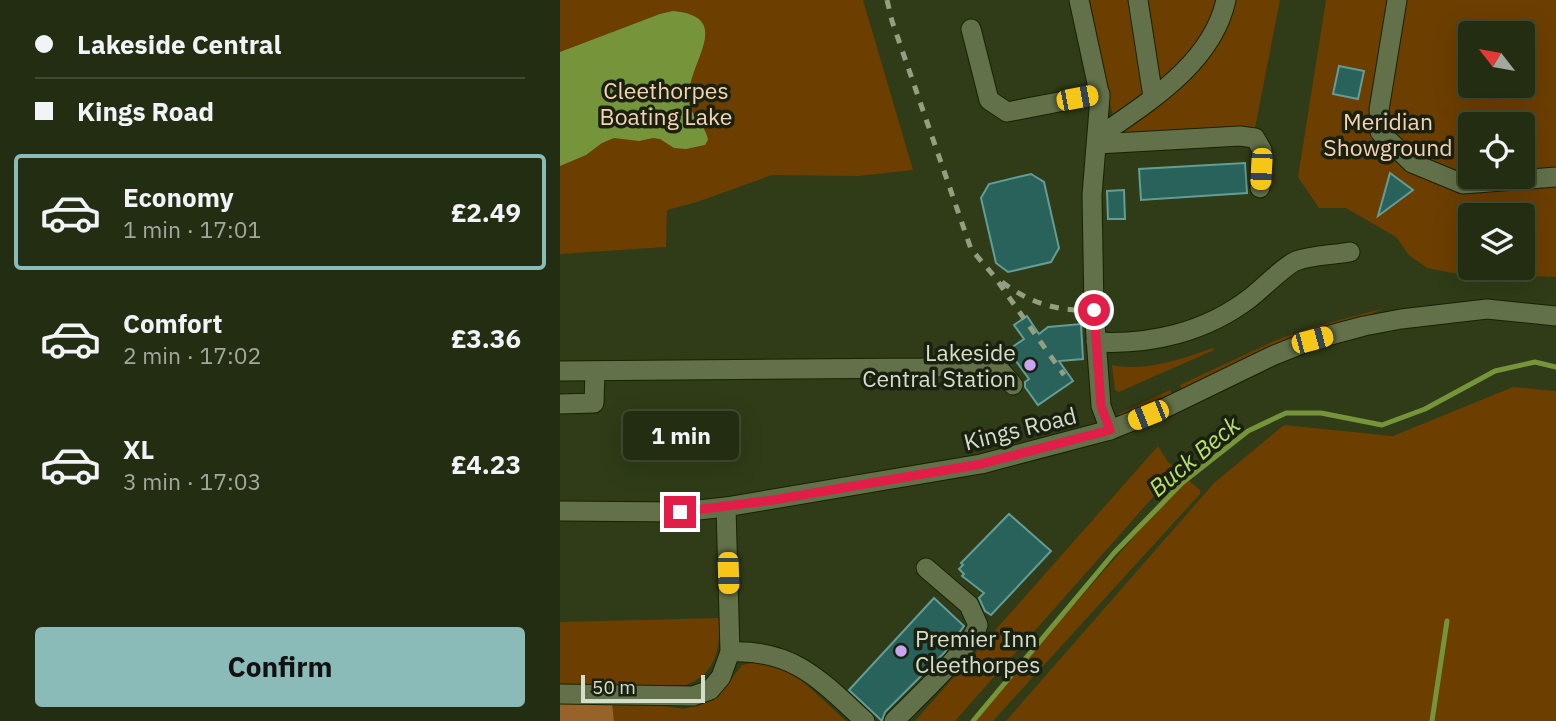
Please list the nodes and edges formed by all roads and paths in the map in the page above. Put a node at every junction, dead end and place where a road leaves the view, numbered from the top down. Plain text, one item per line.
1 (1079, 0) edge
2 (1138, 0) edge
3 (1226, 0) edge
4 (1397, 0) edge
5 (971, 29) dead end
6 (1100, 94) junction
7 (1153, 97) junction
8 (1097, 141) junction
9 (1556, 177) edge
10 (1260, 188) dead end
11 (1350, 252) dead end
12 (1556, 316) edge
13 (1096, 342) junction
14 (595, 370) junction
15 (560, 371) edge
16 (1013, 385) dead end
17 (560, 404) edge
18 (1110, 430) junction
19 (726, 507) junction
20 (560, 512) edge
21 (926, 568) dead end
22 (730, 652) junction
23 (560, 694) edge
24 (865, 721) edge
25 (894, 721) edge

1 - 6 street
2 - 7 street
3 - 7 street
4 - 9 street
5 - 6 street
6 - 8 street
7 - 8 street
8 - 10 street
8 - 13 street
11 - 13 street
12 - 18 street, Kings Road
13 - 18 street
14 - 15 street
14 - 16 street
14 - 17 street
18 - 19 street, Kings Road
19 - 20 street, Kings Road
19 - 22 street
21 - 25 street
22 - 23 street
22 - 24 street

